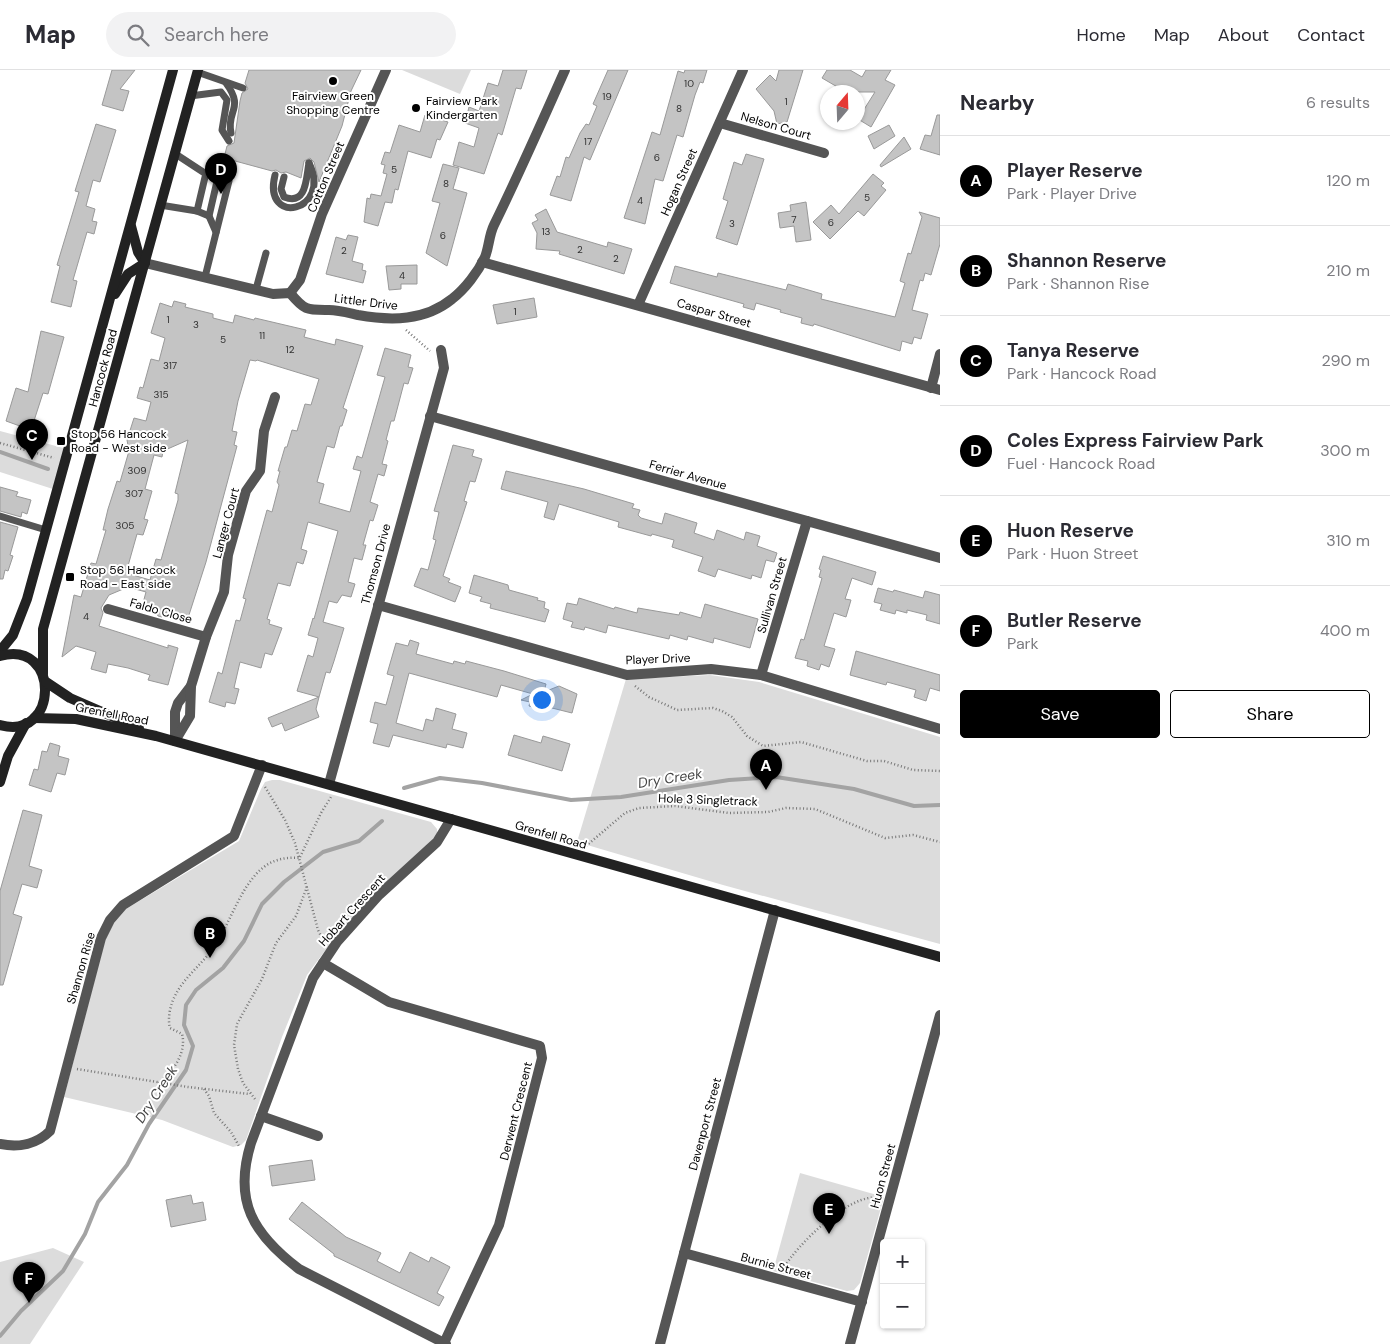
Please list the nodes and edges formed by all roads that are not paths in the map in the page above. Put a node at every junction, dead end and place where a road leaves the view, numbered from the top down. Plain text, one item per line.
1 (173, 70) edge
2 (386, 70) edge
3 (565, 70) edge
4 (743, 70) edge
5 (195, 73) edge
6 (226, 83) junction
7 (243, 88) dead end
8 (190, 96) junction
9 (720, 122) junction
10 (231, 133) dead end
11 (228, 141) dead end
12 (824, 153) dead end
13 (174, 154) junction
14 (206, 173) junction
15 (275, 175) dead end
16 (218, 177) junction
17 (284, 177) dead end
18 (160, 205) junction
19 (198, 211) junction
20 (209, 216) junction
21 (131, 223) junction
22 (216, 232) junction
23 (266, 253) dead end
24 (145, 262) junction
25 (482, 262) junction
26 (205, 277) junction
27 (256, 290) junction
28 (290, 293) junction
29 (109, 303) junction
30 (638, 305) junction
31 (441, 354) road end
32 (940, 354) edge
33 (935, 389) edge
34 (275, 397) dead end
35 (430, 416) junction
36 (0, 516) edge
37 (807, 521) junction
38 (46, 530) junction
39 (940, 558) edge
40 (378, 605) junction
41 (108, 609) dead end
42 (206, 637) junction
43 (0, 651) edge
44 (0, 656) edge
45 (761, 675) junction
46 (44, 678) junction
47 (190, 686) junction
48 (30, 720) junction
49 (0, 725) edge
50 (940, 729) edge
51 (156, 736) junction
52 (175, 741) junction
53 (260, 770) junction
54 (0, 782) edge
55 (332, 785) junction
56 (451, 819) junction
57 (775, 910) junction
58 (940, 957) edge
59 (326, 958) junction
60 (940, 1015) edge
61 (263, 1112) junction
62 (318, 1136) dead end
63 (0, 1144) edge
64 (684, 1253) junction
65 (862, 1302) junction
66 (445, 1344) edge
67 (660, 1344) edge
68 (850, 1344) edge

1 - 21 main road, Hancock Road
2 - 28 street, Cotton Street
3 - 25 street, Littler Drive
4 - 9 street, Hogan Street
5 - 6 lane
5 - 8 main road, Hancock Road
6 - 7 lane
6 - 10 lane
8 - 11 lane
8 - 13 main road, Hancock Road
9 - 12 street, Nelson Court
9 - 30 street, Hogan Street
13 - 14 lane
13 - 18 main road, Hancock Road
14 - 16 lane
14 - 19 lane
15 - 17 lane
16 - 20 lane
16 - 22 lane
18 - 19 lane
18 - 24 main road, Hancock Road
19 - 20 lane
20 - 22 lane
21 - 24 main road
21 - 29 main road, Hancock Road
22 - 26 lane
23 - 27 lane
24 - 26 street
24 - 29 main road
24 - 46 main road, Hancock Road
25 - 28 street, Littler Drive
25 - 30 street, Caspar Street
26 - 27 street
27 - 28 street
29 - 38 main road, Hancock Road
30 - 33 street, Caspar Street
31 - 35 street, Thomson Drive
32 - 33 street
34 - 42 street, Langer Court
35 - 37 street, Ferrier Avenue
35 - 40 street, Thomson Drive
36 - 38 lane
37 - 39 street, Ferrier Avenue
37 - 45 street, Sullivan Street
38 - 43 main road, Hancock Road
40 - 45 street, Player Drive
40 - 55 street, Thomson Drive
41 - 42 street, Faldo Close
42 - 47 street, Langer Court
44 - 46 main road, Grenfell Road
45 - 50 street, Player Drive
46 - 48 main road, Hancock Road
46 - 51 main road, Grenfell Road
47 - 52 street, Langer Court
47 - 52 street, Langer Court
48 - 49 main road, Grenfell Road
48 - 51 main road, Grenfell Road
48 - 54 main road
51 - 52 main road, Grenfell Road
52 - 53 main road, Grenfell Road
53 - 55 main road, Grenfell Road
53 - 63 street, Shannon Rise
55 - 56 main road, Grenfell Road
56 - 57 main road, Grenfell Road
56 - 59 street, Hobart Crescent
57 - 58 main road, Grenfell Road
57 - 64 street, Davenport Street
59 - 61 street, Hobart Crescent
59 - 66 street, Derwent Crescent
60 - 65 street, Huon Street
61 - 62 street
61 - 66 street, Hobart Crescent
64 - 65 street, Burnie Street
64 - 67 street, Davenport Street
65 - 68 street, Huon Street

